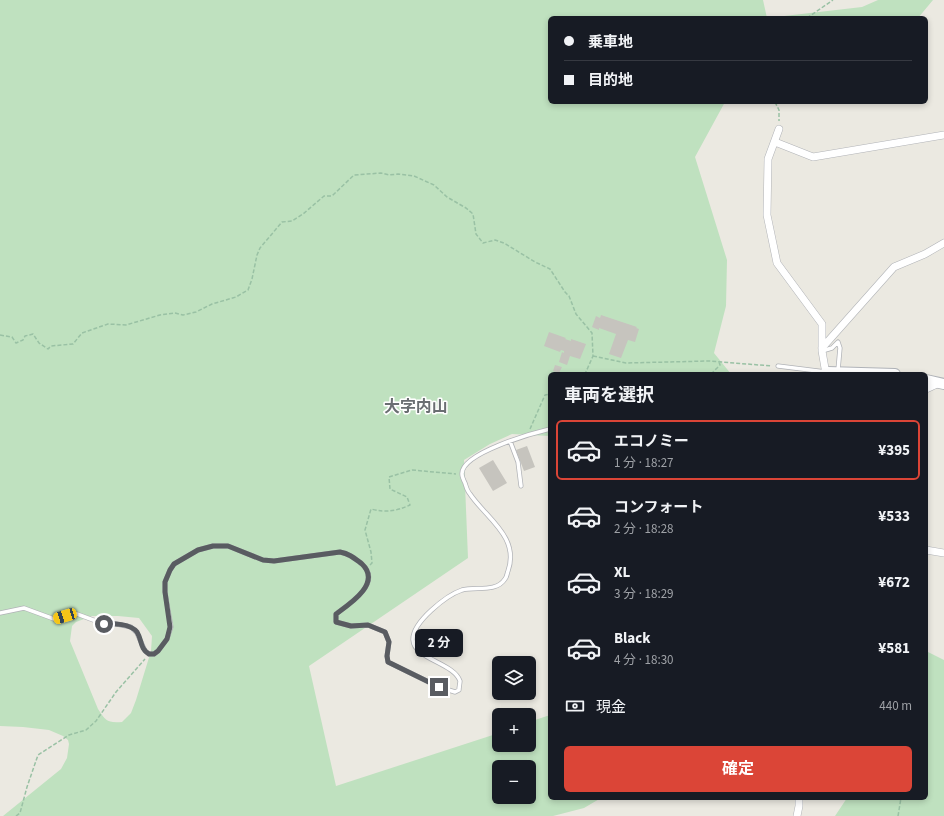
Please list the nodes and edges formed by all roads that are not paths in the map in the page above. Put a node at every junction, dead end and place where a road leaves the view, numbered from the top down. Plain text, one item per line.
1 (779, 129) road end
2 (944, 135) edge
3 (775, 142) junction
4 (944, 243) edge
5 (822, 349) junction
6 (778, 366) road end
7 (830, 372) edge
8 (928, 380) edge
9 (942, 383) edge
10 (928, 388) edge
11 (548, 429) edge
12 (510, 441) junction
13 (521, 486) dead end
14 (928, 550) edge
15 (944, 553) edge
16 (0, 613) edge
17 (799, 800) edge
18 (796, 816) edge

1 - 3 street
2 - 3 street
3 - 5 street
4 - 5 street
5 - 7 street
5 - 7 lane
6 - 7 lane
8 - 9 main road
9 - 10 street
11 - 12 lane
12 - 13 lane
12 - 16 lane
14 - 15 street
17 - 18 street

